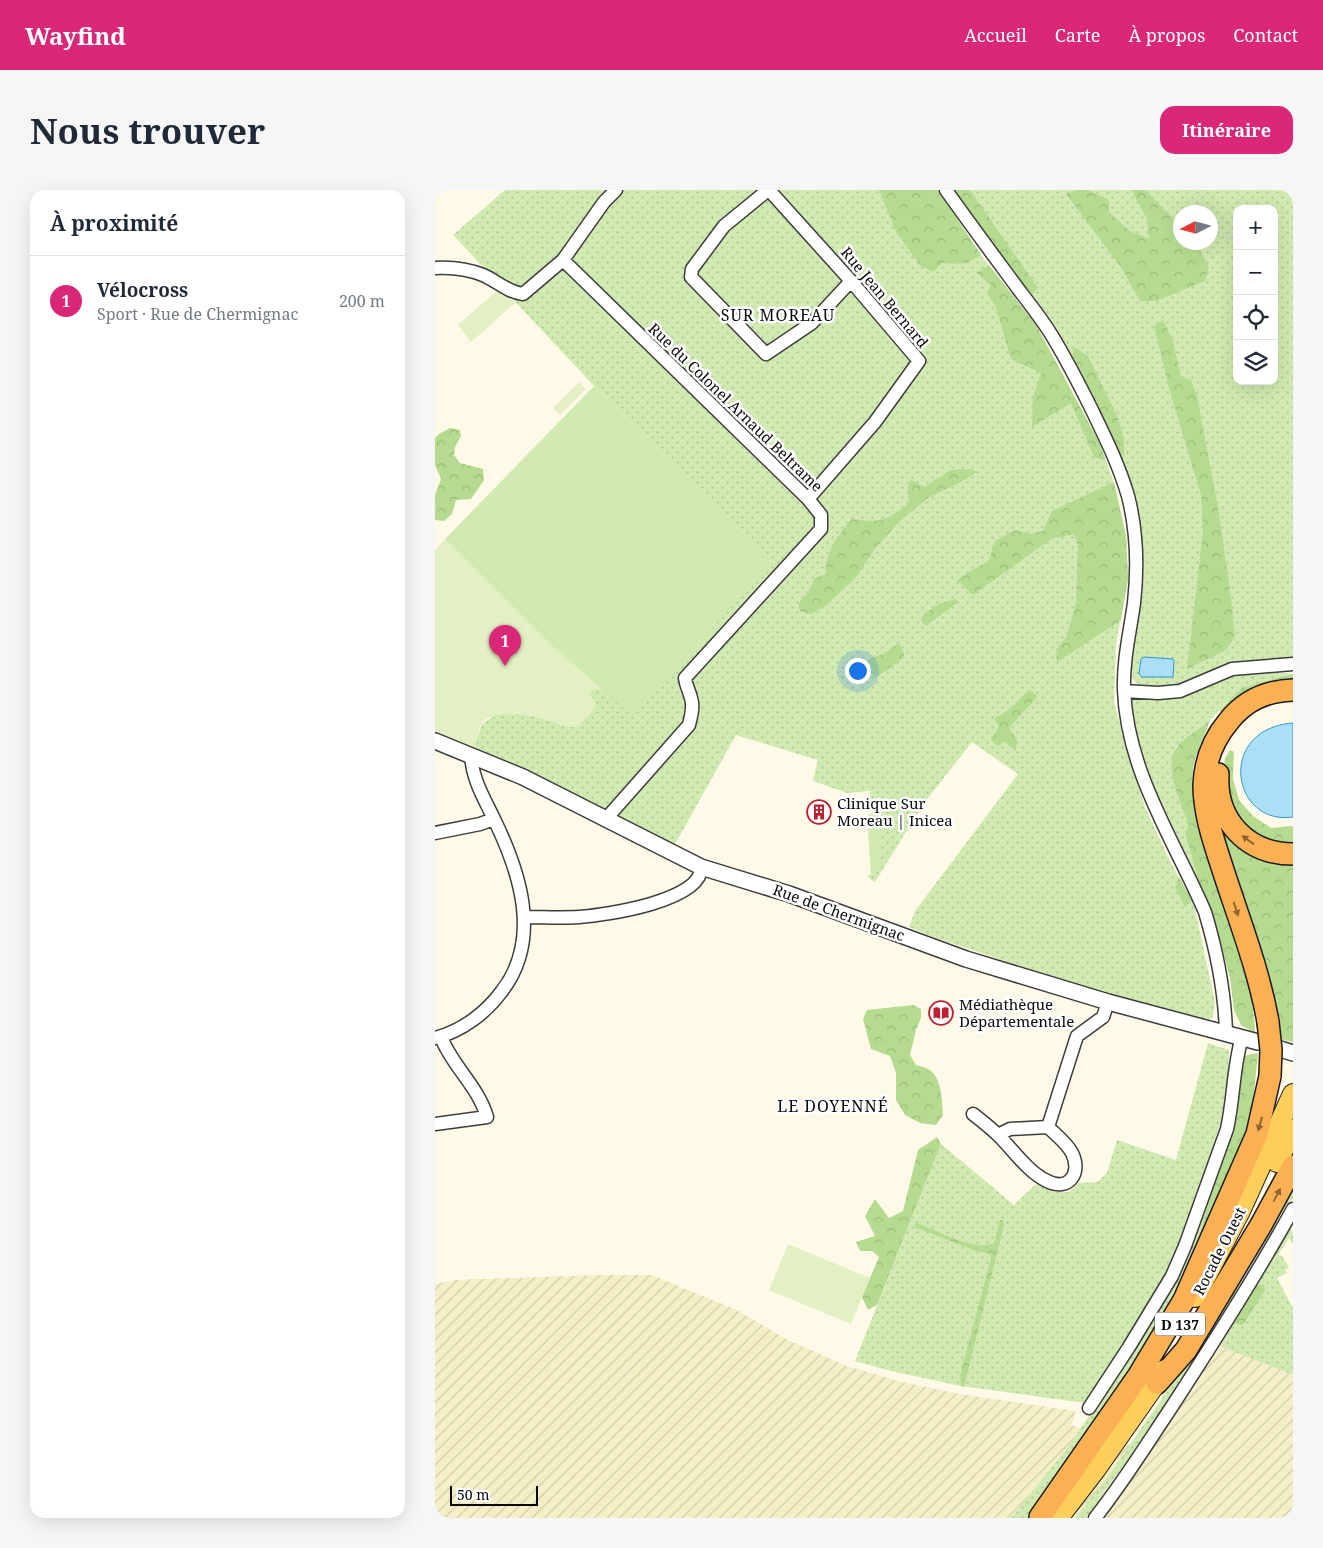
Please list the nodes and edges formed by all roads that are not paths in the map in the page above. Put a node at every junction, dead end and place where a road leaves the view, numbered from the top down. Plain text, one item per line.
1 (616, 190) edge
2 (769, 190) edge
3 (946, 190) edge
4 (563, 260) junction
5 (435, 268) edge
6 (851, 281) junction
7 (808, 499) junction
8 (1293, 664) edge
9 (1293, 690) edge
10 (1124, 691) junction
11 (1293, 700) edge
12 (435, 741) edge
13 (471, 755) junction
14 (494, 819) junction
15 (605, 820) junction
16 (435, 833) edge
17 (1293, 854) edge
18 (701, 867) junction
19 (525, 917) junction
20 (1108, 1002) junction
21 (1226, 1034) junction
22 (438, 1037) edge
23 (1242, 1037) junction
24 (1258, 1042) dead end
25 (1277, 1048) dead end
26 (1293, 1052) edge
27 (1290, 1102) edge
28 (973, 1114) dead end
29 (435, 1124) edge
30 (1048, 1127) junction
31 (1293, 1130) edge
32 (998, 1135) junction
33 (1293, 1166) edge
34 (1293, 1209) edge
35 (1157, 1382) junction
36 (1089, 1408) dead end
37 (1040, 1518) edge
38 (1058, 1518) edge
39 (1095, 1518) edge

1 - 4 street
2 - 6 street, Rue Jean Bernard
2 - 6 street
3 - 10 street
4 - 5 street
4 - 7 street, Rue du Colonel Arnaud Beltrame
6 - 7 street, Rue Jean Bernard
7 - 15 street, Rue du Colonel Arnaud Beltrame
8 - 10 street
9 -> 37 highway, bridge
10 - 21 street
17 -> 11 highway
12 - 13 street, Rue de Chermignac
13 - 14 street
13 - 15 street, Rue de Chermignac
14 - 16 street
14 - 19 street
15 - 18 street, Rue de Chermignac
18 - 19 street
18 - 20 street, Rue de Chermignac
19 - 22 street
20 - 21 street, Rue de Chermignac
20 - 30 street
21 - 23 street, Rue de Chermignac
22 - 29 street
23 - 24 street, Rue de Chermignac
23 - 36 street
25 - 26 street
27 - 37 main road, Rocade Ouest / D 137
28 - 32 street
30 - 32 street
30 - 32 street
31 - 35 main road, Rocade Ouest / D 137
35 -> 33 highway
34 - 39 street
35 - 38 main road, Rocade Ouest / D 137

